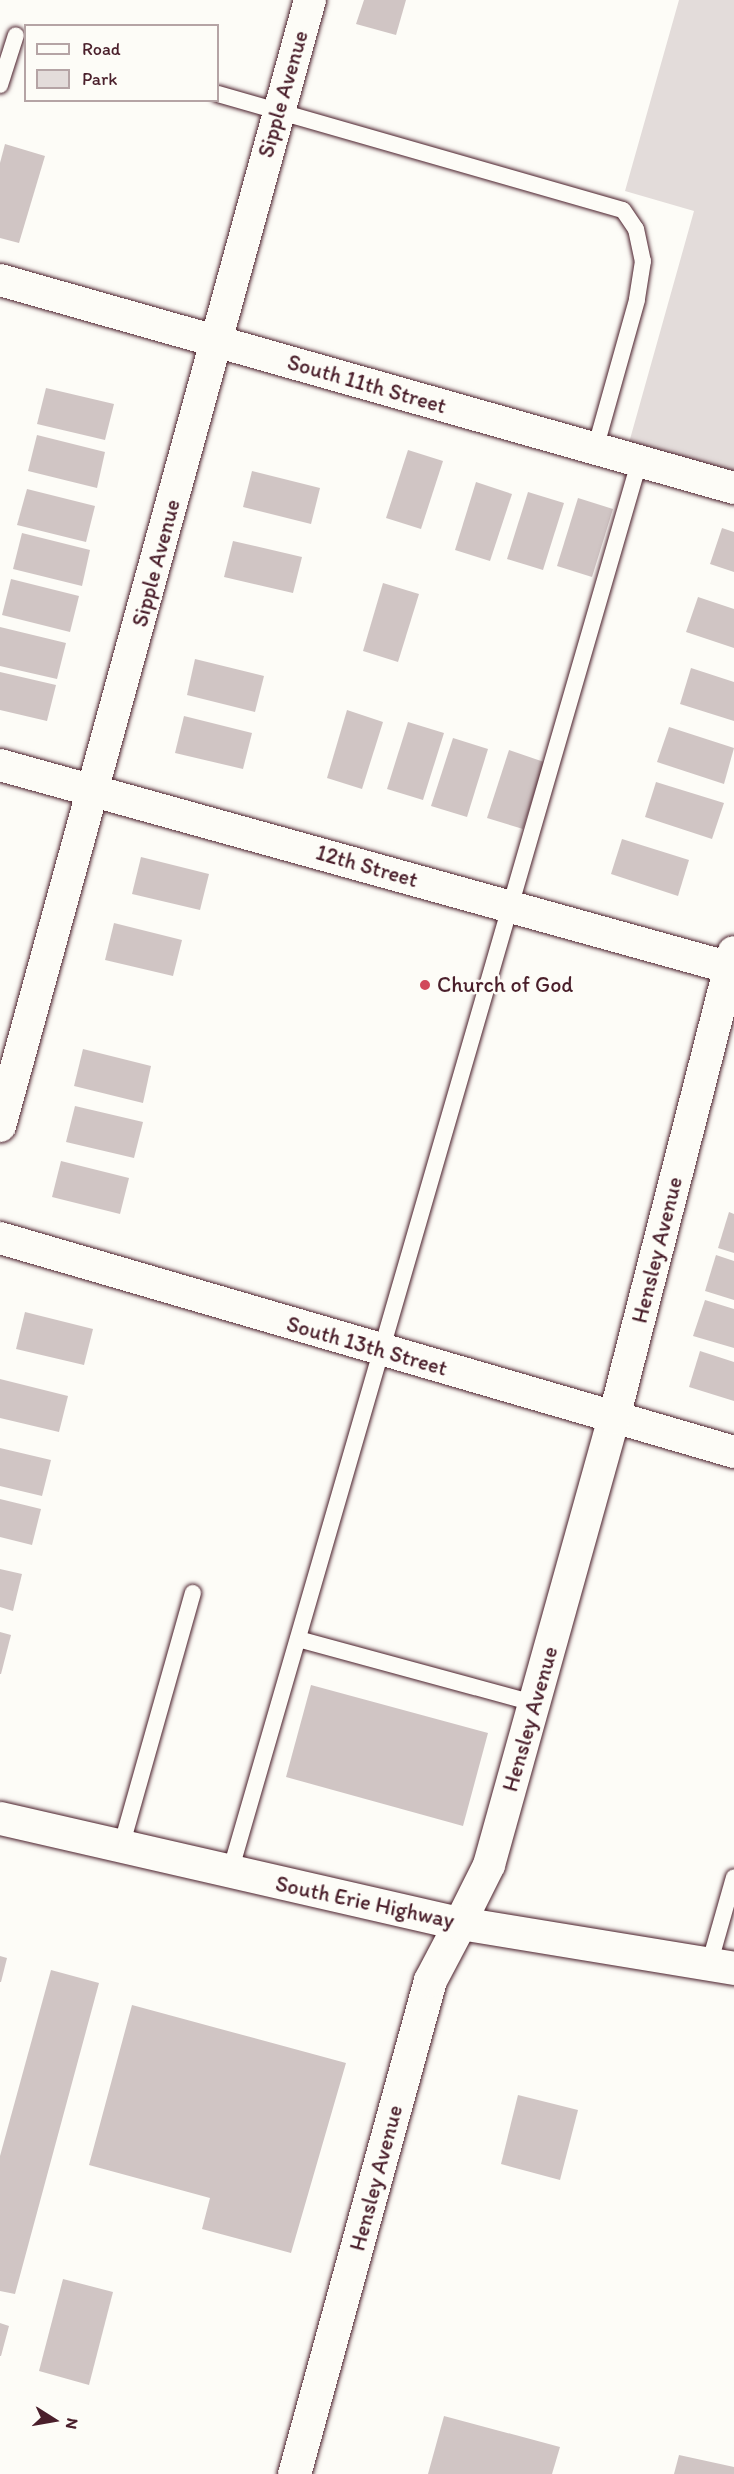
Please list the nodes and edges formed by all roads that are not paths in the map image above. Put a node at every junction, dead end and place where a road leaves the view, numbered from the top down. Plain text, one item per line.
1 (310, 0) edge
2 (14, 35) edge
3 (0, 85) edge
4 (219, 94) edge
5 (278, 112) junction
6 (0, 280) edge
7 (217, 342) junction
8 (595, 449) junction
9 (639, 462) junction
10 (734, 488) edge
11 (0, 765) edge
12 (93, 789) junction
13 (509, 906) junction
14 (732, 963) edge
15 (0, 1126) edge
16 (0, 1238) edge
17 (382, 1350) junction
18 (614, 1418) junction
19 (734, 1452) edge
20 (193, 1593) dead end
21 (298, 1639) junction
22 (534, 1703) junction
23 (0, 1818) edge
24 (121, 1847) junction
25 (230, 1872) junction
26 (734, 1877) edge
27 (460, 1923) junction
28 (722, 1966) edge
29 (294, 2474) edge

1 - 5 street, Sipple Avenue
2 - 3 lane
4 - 5 lane
5 - 7 street, Sipple Avenue
5 - 8 lane
6 - 7 street, South 11th Street
7 - 8 street, South 11th Street
7 - 12 street, Sipple Avenue
8 - 9 street, South 11th Street
9 - 10 street, South 11th Street
9 - 13 lane
11 - 12 street, 12th Street
12 - 13 street, 12th Street
12 - 15 street, Sipple Avenue
13 - 14 street, 12th Street
13 - 17 lane
14 - 18 street, Hensley Avenue
16 - 17 street, South 13th Street
17 - 18 street, South 13th Street
17 - 21 lane
18 - 19 street, South 13th Street
18 - 22 street, Hensley Avenue
20 - 24 lane
21 - 22 lane
21 - 25 lane
22 - 27 street, Hensley Avenue
23 - 24 main road, South Erie Highway
24 - 25 main road, South Erie Highway
25 - 27 main road, South Erie Highway
26 - 28 lane
27 - 28 main road, South Erie Highway
27 - 29 main road, Hensley Avenue

